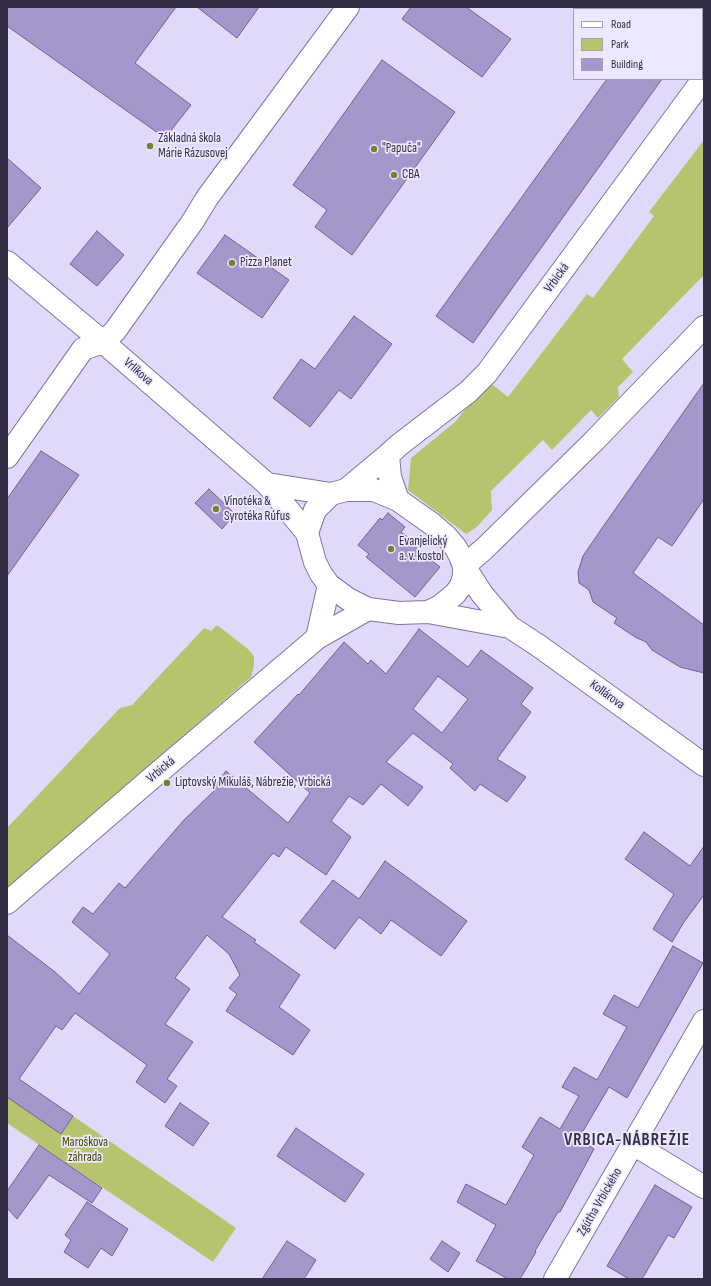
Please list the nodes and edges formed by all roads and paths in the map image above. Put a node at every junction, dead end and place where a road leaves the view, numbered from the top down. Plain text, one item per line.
1 (348, 7) edge
2 (703, 80) edge
3 (7, 262) edge
4 (704, 327) edge
5 (103, 342) junction
6 (388, 455) junction
7 (7, 457) edge
8 (267, 484) junction
9 (338, 492) junction
10 (398, 500) junction
11 (307, 532) junction
12 (464, 566) junction
13 (328, 585) junction
14 (368, 608) junction
15 (428, 612) junction
16 (510, 627) junction
17 (317, 638) junction
18 (704, 765) edge
19 (7, 903) edge
20 (704, 1021) edge
21 (633, 1144) junction
22 (704, 1186) edge
23 (555, 1279) edge

1 - 5 street
2 - 6 street, Vrbická
3 - 5 street, Vrlíkova
4 - 12 street
5 - 7 street
5 - 8 street, Vrlíkova
6 - 9 street, Vrbická
6 - 10 street
8 - 9 street
8 - 11 street, Vrlíkova
9 - 10 street
9 - 11 street
10 - 12 street
11 - 13 street
12 - 15 street
12 - 16 street, Kollárova
13 - 14 street
13 - 17 street
14 - 15 street
14 - 17 street, Vrbická
15 - 16 street, Kollárova
16 - 18 street, Kollárova
17 - 19 street, Vrbická
20 - 21 street, Zgútha Vrbického
21 - 22 street
21 - 23 street, Zgútha Vrbického

